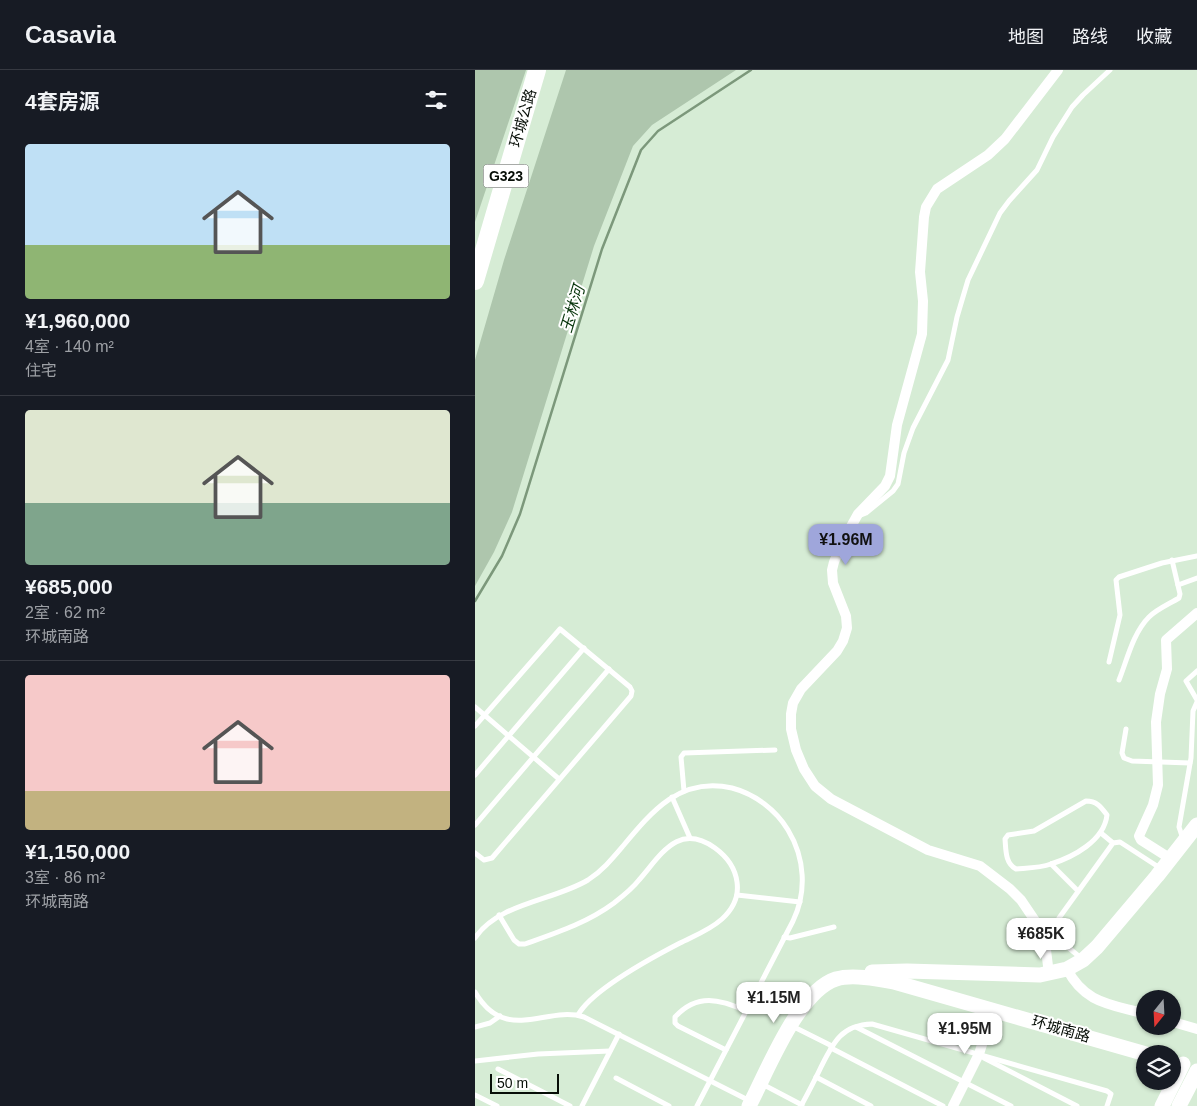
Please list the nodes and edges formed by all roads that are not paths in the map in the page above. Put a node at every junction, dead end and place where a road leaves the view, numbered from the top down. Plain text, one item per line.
1 (537, 70) edge
2 (1058, 70) edge
3 (1111, 70) edge
4 (475, 281) edge
5 (858, 514) junction
6 (1197, 556) edge
7 (1173, 560) junction
8 (1197, 578) edge
9 (1178, 585) junction
10 (1197, 613) edge
11 (584, 648) junction
12 (1109, 662) dead end
13 (609, 669) junction
14 (1197, 671) edge
15 (1119, 680) dead end
16 (1197, 701) edge
17 (475, 707) edge
18 (485, 715) junction
19 (475, 726) edge
20 (1127, 729) dead end
21 (509, 736) junction
22 (1194, 743) edge
23 (775, 750) dead end
24 (533, 757) junction
25 (1158, 762) junction
26 (1190, 763) junction
27 (475, 775) edge
28 (559, 779) junction
29 (684, 791) junction
30 (672, 797) junction
31 (475, 824) edge
32 (1197, 825) edge
33 (1101, 833) junction
34 (690, 838) junction
35 (1185, 841) junction
36 (1113, 843) junction
37 (475, 853) edge
38 (1051, 864) junction
39 (1167, 865) junction
40 (1078, 891) junction
41 (737, 895) junction
42 (800, 902) junction
43 (499, 916) junction
44 (834, 927) dead end
45 (477, 931) edge
46 (785, 937) junction
47 (475, 938) edge
48 (1083, 960) junction
49 (1067, 969) junction
50 (1049, 974) junction
51 (905, 978) junction
52 (475, 994) edge
53 (993, 1010) junction
54 (746, 1011) junction
55 (1136, 1012) edge
56 (578, 1015) junction
57 (500, 1016) junction
58 (1181, 1024) edge
59 (790, 1025) junction
60 (856, 1026) junction
61 (475, 1027) edge
62 (1197, 1029) edge
63 (619, 1034) junction
64 (831, 1047) junction
65 (726, 1050) junction
66 (610, 1051) junction
67 (1136, 1051) edge
68 (979, 1055) junction
69 (475, 1061) edge
70 (1187, 1066) edge
71 (498, 1069) dead end
72 (616, 1078) dead end
73 (816, 1078) junction
74 (711, 1081) junction
75 (965, 1082) junction
76 (761, 1084) junction
77 (475, 1095) edge
78 (750, 1104) edge
79 (801, 1105) edge
80 (497, 1106) edge
81 (571, 1106) edge
82 (582, 1106) edge
83 (669, 1106) edge
84 (697, 1106) edge
85 (871, 1106) edge
86 (943, 1106) edge
87 (953, 1106) edge
88 (1011, 1106) edge
89 (1077, 1106) edge
90 (1107, 1106) edge
91 (1162, 1106) edge
92 (1179, 1106) edge

1 - 4 highway, 环城公路 / G323
2 - 5 street
3 - 5 lane
5 - 50 street
6 - 7 lane
7 - 9 lane
7 - 12 lane
8 - 9 lane
9 - 15 lane
10 - 25 street
11 - 13 lane
11 - 18 lane
11 - 21 lane
13 - 24 lane
13 - 28 lane
14 - 16 lane
16 - 22 lane
17 - 18 lane
18 - 19 lane
18 - 21 lane
20 - 25 lane
21 - 24 lane
21 - 27 lane
22 - 26 lane
23 - 29 lane
24 - 28 lane
24 - 31 lane
25 - 26 lane
25 - 39 street
26 - 35 lane
28 - 37 lane
29 - 30 lane
29 - 42 lane
30 - 34 lane
30 - 43 lane
32 - 35 main road
33 - 36 lane
33 - 38 lane
33 - 38 lane
34 - 41 lane
34 - 43 lane
35 - 39 main road
36 - 39 lane
36 - 40 lane
38 - 40 lane
39 - 48 main road
40 - 48 lane
41 - 42 lane
41 - 56 lane
42 - 46 lane
43 - 45 lane
44 - 46 lane
45 - 47 lane
46 - 54 lane
48 - 49 main road
49 - 50 main road
49 - 55 street
50 - 51 main road
51 - 53 main road, 环城南路
51 - 59 main road
52 - 57 lane
53 - 67 main road, 环城南路
53 - 68 street
54 - 65 lane
54 - 65 lane
56 - 57 lane
56 - 63 lane
57 - 61 lane
58 - 62 street
59 - 64 lane
59 - 76 main road
60 - 64 lane
60 - 68 lane
60 - 75 lane
63 - 66 lane
63 - 74 lane
64 - 73 lane
64 - 86 lane
65 - 74 lane
66 - 69 lane
66 - 82 lane
68 - 75 street
68 - 89 lane
68 - 90 lane
70 - 91 main road
70 - 92 main road
71 - 81 lane
72 - 83 lane
73 - 79 lane
73 - 85 lane
74 - 78 lane
74 - 84 lane
75 - 87 street
75 - 88 lane
76 - 78 main road
76 - 79 lane
77 - 80 lane

